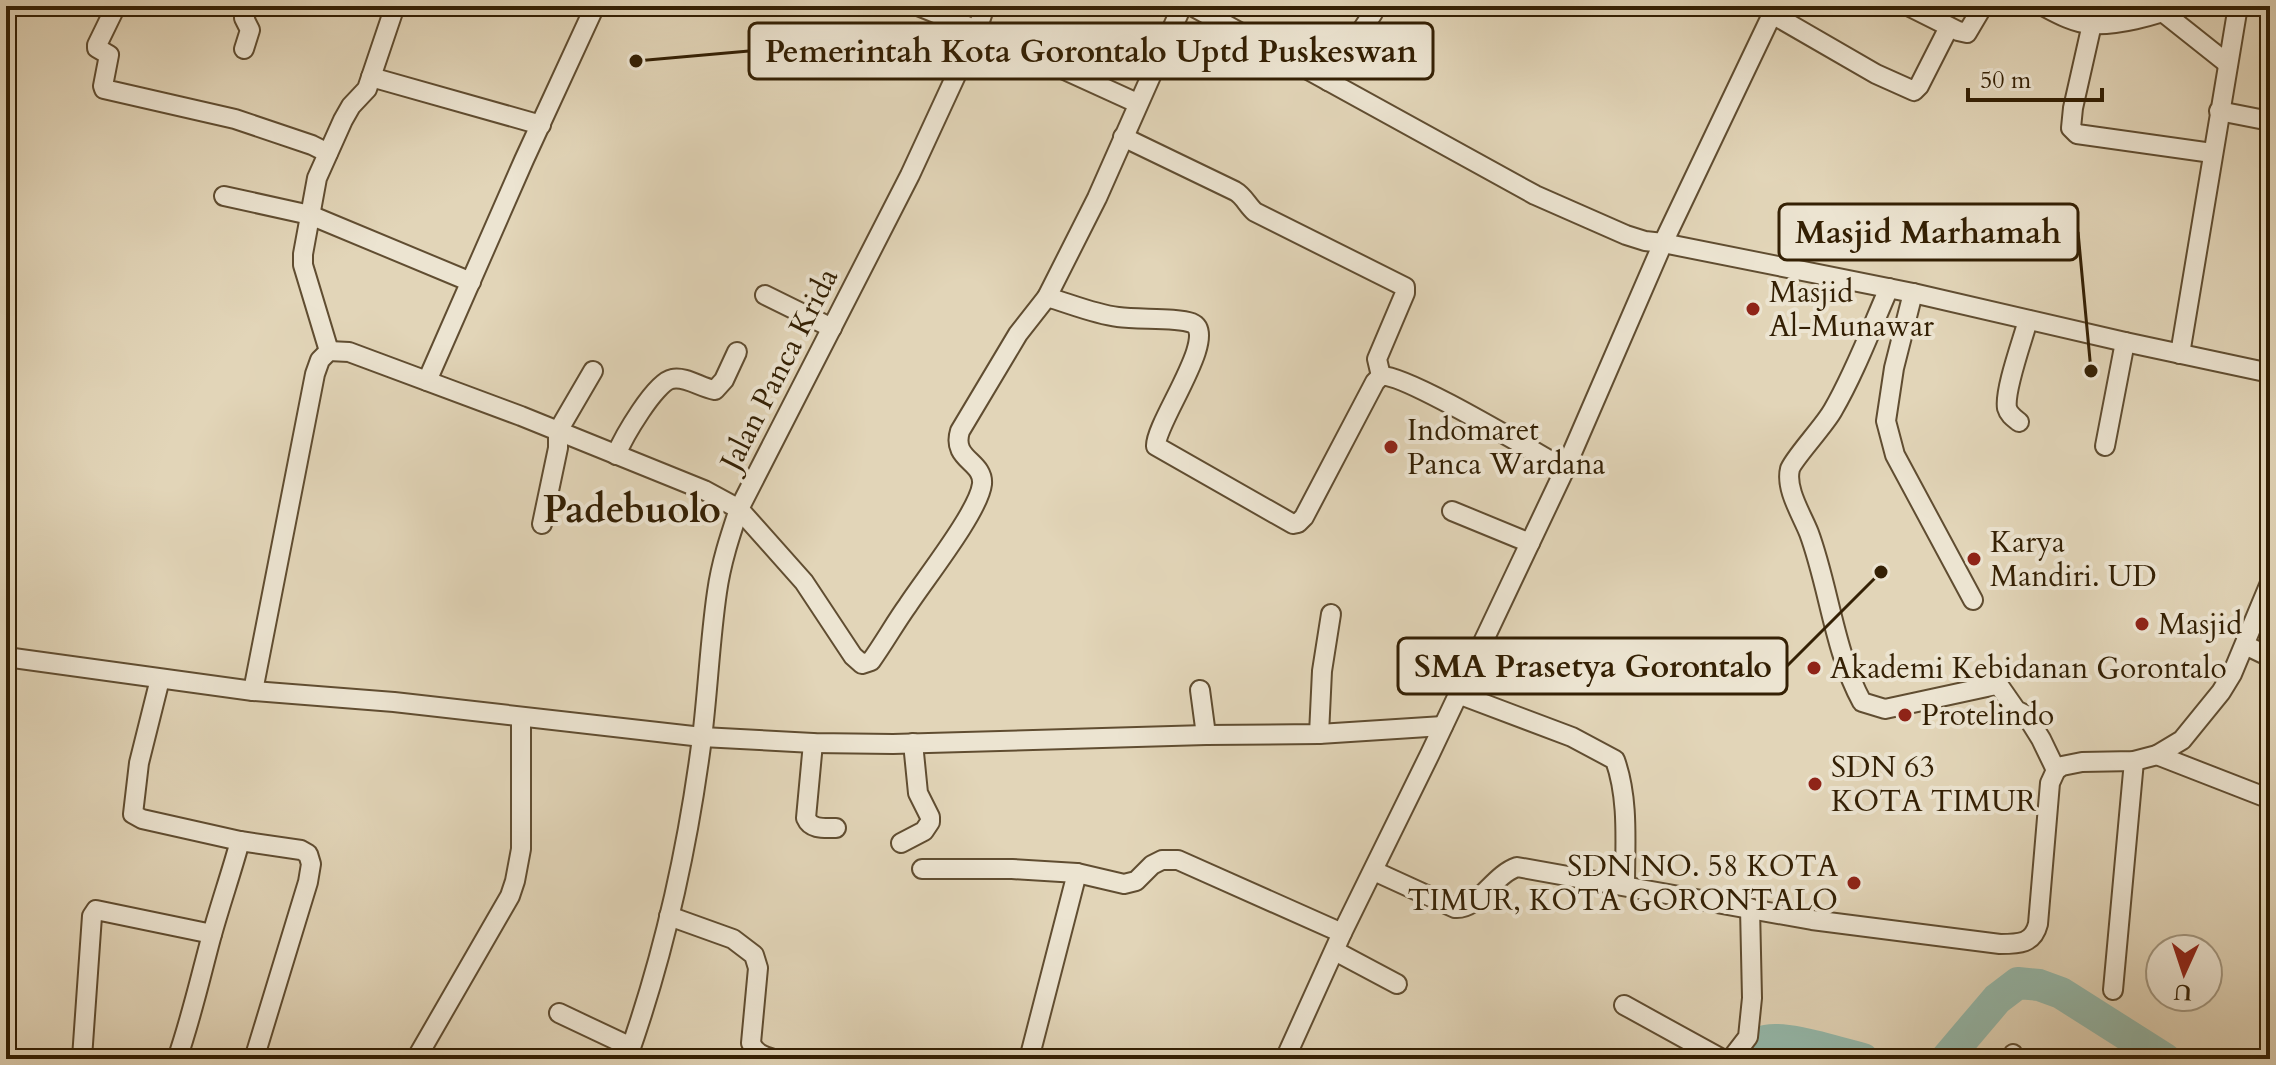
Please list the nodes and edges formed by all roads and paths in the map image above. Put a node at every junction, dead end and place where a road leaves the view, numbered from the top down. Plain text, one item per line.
1 (116, 6) edge
2 (249, 6) edge
3 (395, 6) edge
4 (595, 6) edge
5 (918, 6) edge
6 (985, 6) edge
7 (1373, 6) edge
8 (1908, 6) edge
9 (1983, 6) edge
10 (2043, 6) edge
11 (2238, 6) edge
12 (1192, 7) edge
13 (2165, 8) edge
14 (1774, 10) edge
15 (2092, 24) junction
16 (1949, 27) junction
17 (977, 30) junction
18 (244, 49) dead end
19 (2228, 64) junction
20 (371, 77) junction
21 (1328, 81) junction
22 (1137, 103) junction
23 (2219, 111) junction
24 (2270, 121) edge
25 (541, 125) junction
26 (1123, 137) junction
27 (328, 153) junction
28 (2212, 153) junction
29 (224, 196) dead end
30 (310, 215) junction
31 (1663, 243) junction
32 (471, 282) junction
33 (1889, 288) junction
34 (1913, 293) junction
35 (765, 295) dead end
36 (1047, 297) junction
37 (2028, 320) junction
38 (832, 328) junction
39 (2125, 342) junction
40 (329, 351) junction
41 (737, 352) dead end
42 (2180, 354) junction
43 (593, 371) dead end
44 (2270, 373) edge
45 (1381, 376) junction
46 (427, 381) junction
47 (2019, 422) dead end
48 (558, 431) junction
49 (2105, 446) dead end
50 (616, 455) junction
51 (1565, 469) junction
52 (739, 509) junction
53 (1452, 511) dead end
54 (542, 524) dead end
55 (1530, 543) junction
56 (2270, 583) edge
57 (1973, 600) dead end
58 (1331, 614) dead end
59 (2245, 645) junction
60 (6, 657) edge
61 (2270, 657) edge
62 (160, 679) junction
63 (1200, 690) dead end
64 (253, 691) junction
65 (1458, 694) junction
66 (521, 718) junction
67 (1443, 726) junction
68 (1319, 734) junction
69 (1206, 735) junction
70 (702, 737) junction
71 (813, 743) junction
72 (913, 743) junction
73 (2157, 755) junction
74 (2134, 761) junction
75 (2056, 770) junction
76 (2270, 799) edge
77 (836, 828) dead end
78 (240, 841) junction
79 (901, 843) dead end
80 (922, 869) dead end
81 (1374, 871) junction
82 (1077, 873) junction
83 (1625, 885) junction
84 (1750, 908) junction
85 (669, 916) junction
86 (212, 934) junction
87 (1339, 942) junction
88 (1397, 984) dead end
89 (2113, 990) dead end
90 (1624, 1005) dead end
91 (559, 1013) dead end
92 (629, 1053) edge
93 (83, 1059) edge
94 (177, 1059) edge
95 (254, 1059) edge
96 (416, 1059) edge
97 (774, 1059) edge
98 (1029, 1059) edge
99 (1285, 1059) edge
100 (1722, 1059) edge
101 (1731, 1059) edge

1 - 27 street
2 - 18 street
3 - 20 street
4 - 25 street
5 - 17 street
6 - 17 street, Jalan Panca Krida
7 - 21 street
8 - 16 street
9 - 16 street
10 - 15 street
11 - 19 street
12 - 21 street
12 - 22 street
13 - 15 street
13 - 19 street
14 - 16 street
14 - 31 street
15 - 28 street
17 - 22 street
17 - 38 street, Jalan Panca Krida
19 - 23 street
20 - 25 street
20 - 27 street
21 - 31 street
22 - 26 street
23 - 24 street
23 - 28 street
25 - 32 street
26 - 36 street
26 - 45 street
27 - 30 street
28 - 42 street
29 - 30 street
30 - 32 street
30 - 40 street
31 - 33 street
31 - 51 street
32 - 46 street
33 - 34 street
33 - 75 street
34 - 37 street
34 - 57 street
35 - 38 street
36 - 45 street
36 - 52 street
37 - 39 street
37 - 47 street
38 - 52 street, Jalan Panca Krida
39 - 42 street
39 - 49 street
40 - 46 street
40 - 64 street
41 - 50 street
42 - 44 street
43 - 48 street
45 - 51 street
46 - 48 street
48 - 50 street
48 - 54 street
50 - 52 street
51 - 55 street
52 - 70 street, Jalan Panca Krida
53 - 55 street
55 - 65 street
56 - 59 street
58 - 68 street
59 - 61 street
59 - 73 street
60 - 62 street
62 - 64 street
62 - 78 street
63 - 69 street
64 - 66 street
65 - 67 street
65 - 83 street
66 - 70 street
66 - 96 street
67 - 68 street
67 - 81 street
68 - 69 street
69 - 72 street
70 - 71 street
70 - 85 street, Jalan Panca Krida
71 - 72 street
71 - 77 street
72 - 79 street
73 - 74 street
73 - 76 street
74 - 75 street
74 - 89 street
75 - 84 street
78 - 86 street
78 - 95 street
80 - 82 street
81 - 83 street
81 - 87 street
82 - 87 street
82 - 98 street
83 - 84 street
84 - 101 street
85 - 92 street, Jalan Panca Krida
85 - 97 street
86 - 93 street
86 - 94 street
87 - 88 street
87 - 99 street
90 - 100 street
91 - 92 street

